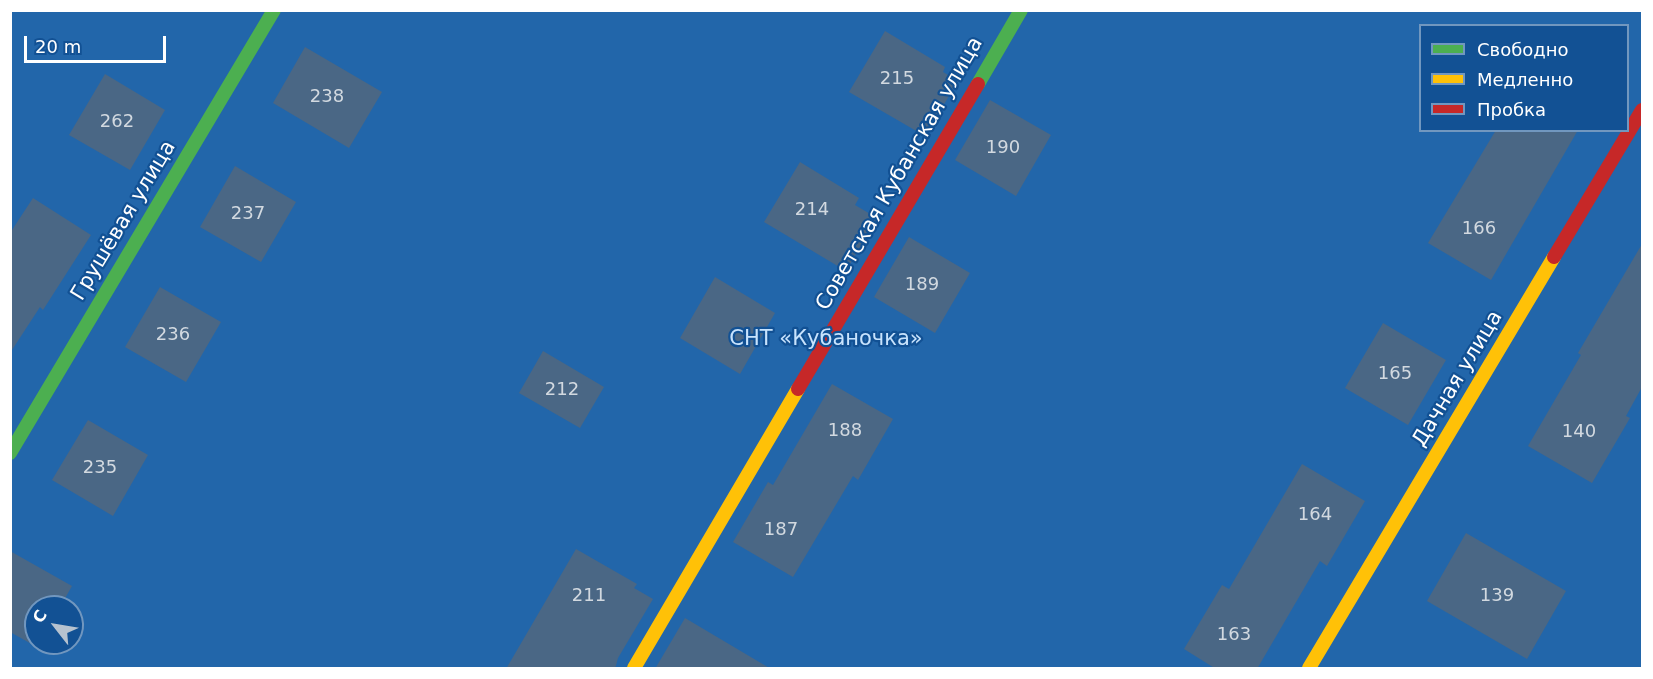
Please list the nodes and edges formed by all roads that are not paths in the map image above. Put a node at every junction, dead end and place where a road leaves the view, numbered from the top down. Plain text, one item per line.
1 (274, 10) edge
2 (1021, 10) edge
3 (1642, 110) edge
4 (1629, 132) edge
5 (1629, 132) edge
6 (10, 453) edge
7 (634, 669) edge
8 (1309, 669) edge

1 - 6 street, Грушёвая улица
2 - 7 street, Советская Кубанская улица
3 - 5 street, Дачная улица
4 - 8 street, Дачная улица

